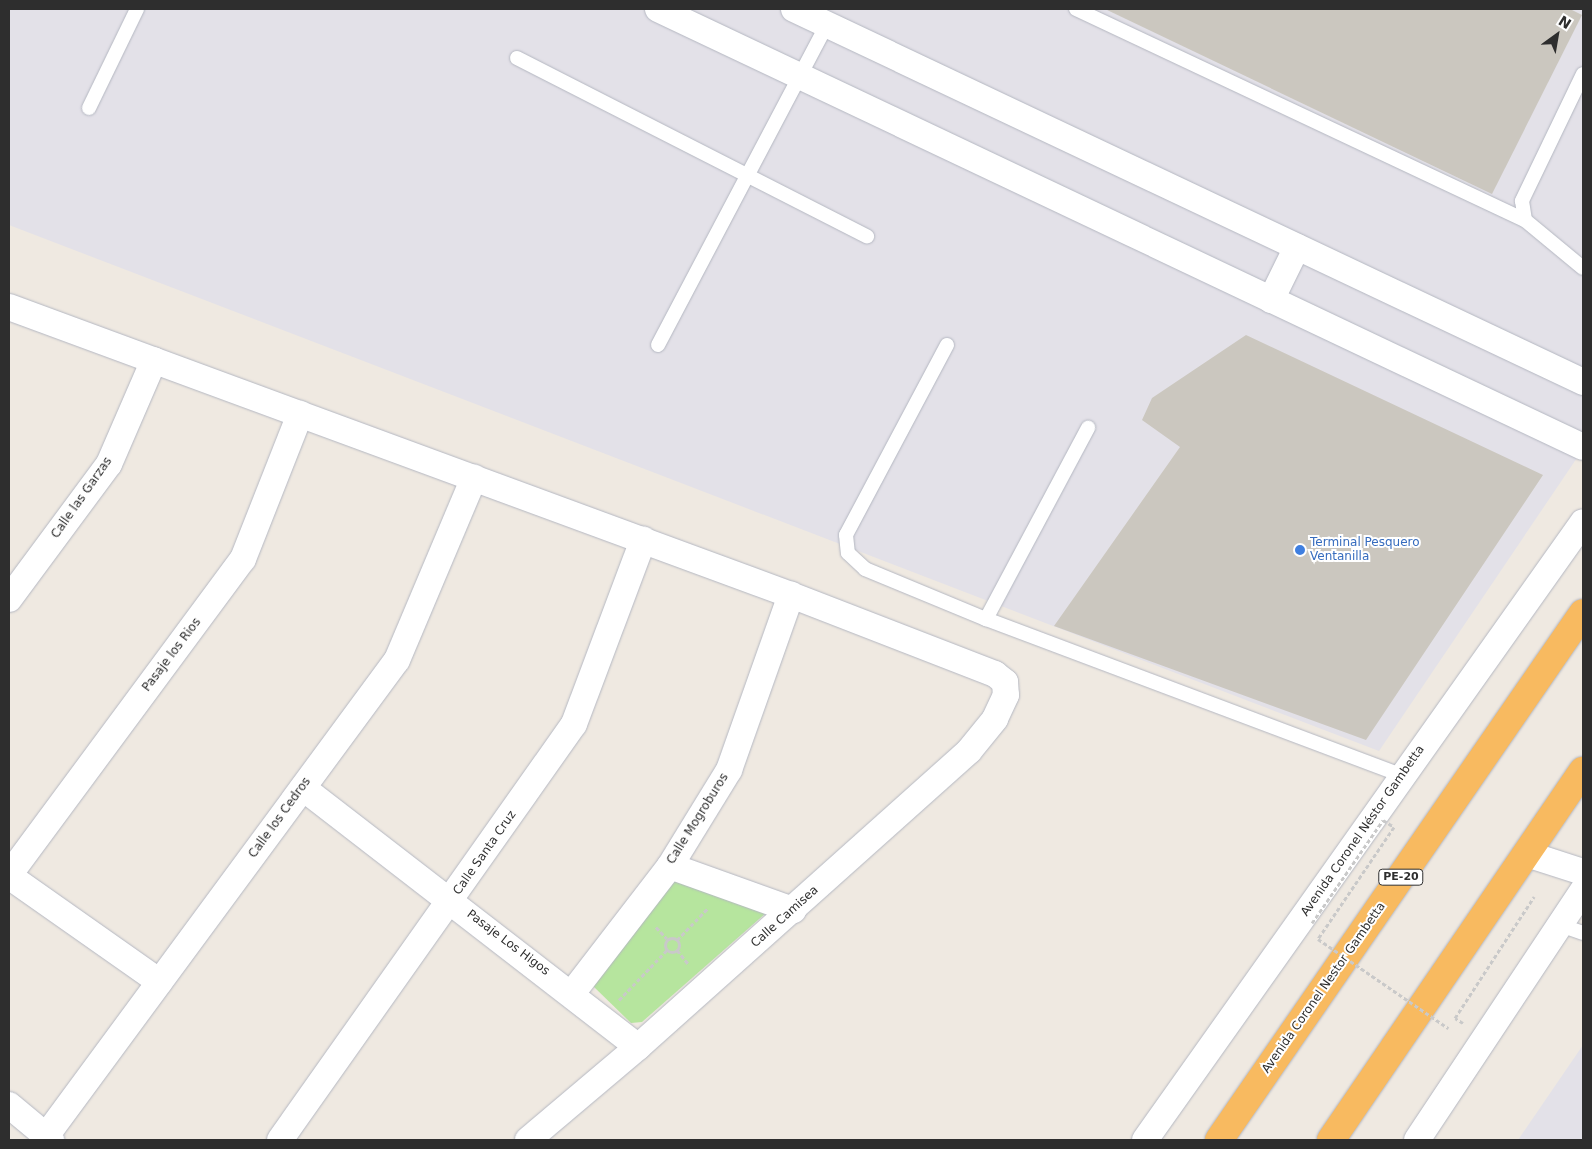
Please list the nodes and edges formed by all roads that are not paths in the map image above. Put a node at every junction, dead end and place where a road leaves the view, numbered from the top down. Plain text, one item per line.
1 (137, 9) edge
2 (658, 9) edge
3 (794, 9) edge
4 (1076, 9) edge
5 (826, 25) junction
6 (517, 58) dead end
7 (1583, 74) edge
8 (801, 78) junction
9 (89, 108) dead end
10 (749, 176) junction
11 (1525, 220) junction
12 (867, 236) dead end
13 (1297, 247) junction
14 (1583, 268) edge
15 (1271, 300) junction
16 (9, 308) edge
17 (658, 345) dead end
18 (947, 345) dead end
19 (154, 360) junction
20 (1583, 382) edge
21 (300, 414) junction
22 (1088, 428) dead end
23 (1583, 447) edge
24 (474, 478) junction
25 (1583, 522) edge
26 (643, 540) junction
27 (791, 595) junction
28 (9, 599) edge
29 (1583, 613) edge
30 (986, 619) junction
31 (1583, 770) edge
32 (1402, 775) junction
33 (303, 788) junction
34 (1527, 854) junction
35 (670, 866) junction
36 (1583, 872) edge
37 (9, 876) edge
38 (1583, 890) edge
39 (451, 900) junction
40 (793, 910) junction
41 (1572, 929) edge
42 (160, 982) junction
43 (573, 992) junction
44 (638, 1047) junction
45 (9, 1105) edge
46 (49, 1138) edge
47 (280, 1140) edge
48 (528, 1140) edge
49 (1144, 1140) edge
50 (1219, 1140) edge
51 (1331, 1140) edge
52 (1417, 1140) edge

1 - 9 lane
2 - 8 street
3 - 5 street
4 - 11 lane
5 - 8 lane
5 - 13 street
6 - 10 lane
7 - 11 lane
8 - 10 lane
8 - 15 street
10 - 12 lane
10 - 17 lane
11 - 14 lane
13 - 15 street
13 - 20 street
15 - 23 street
16 - 19 street
18 - 30 lane
19 - 21 street
19 - 28 street, Calle las Garzas
21 - 24 street
21 - 37 street, Pasaje los Rios
22 - 30 lane
24 - 26 street
24 - 33 street, Calle los Cedros
25 - 32 street, Avenida Coronel Néstor Gambetta
26 - 27 street
26 - 39 street, Calle Santa Cruz
27 - 35 street, Calle Mogroburos
27 - 40 street, Calle Camisea
29 - 50 highway, Avenida Coronel Nestor Gambetta / PE-20
30 - 32 lane
31 - 34 highway
32 - 49 street, Avenida Coronel Néstor Gambetta
33 - 39 street, Pasaje Los Higos
33 - 42 street, Calle los Cedros
34 - 36 street
34 - 51 highway
35 - 40 street
35 - 43 street, Calle Mogroburos
37 - 42 street
38 - 41 street
39 - 43 street, Pasaje Los Higos
39 - 47 street, Calle Santa Cruz
40 - 44 street, Calle Camisea
41 - 52 street
42 - 46 street, Calle los Cedros
43 - 44 street, Pasaje Los Higos
44 - 48 street, Calle Camisea
45 - 46 street

